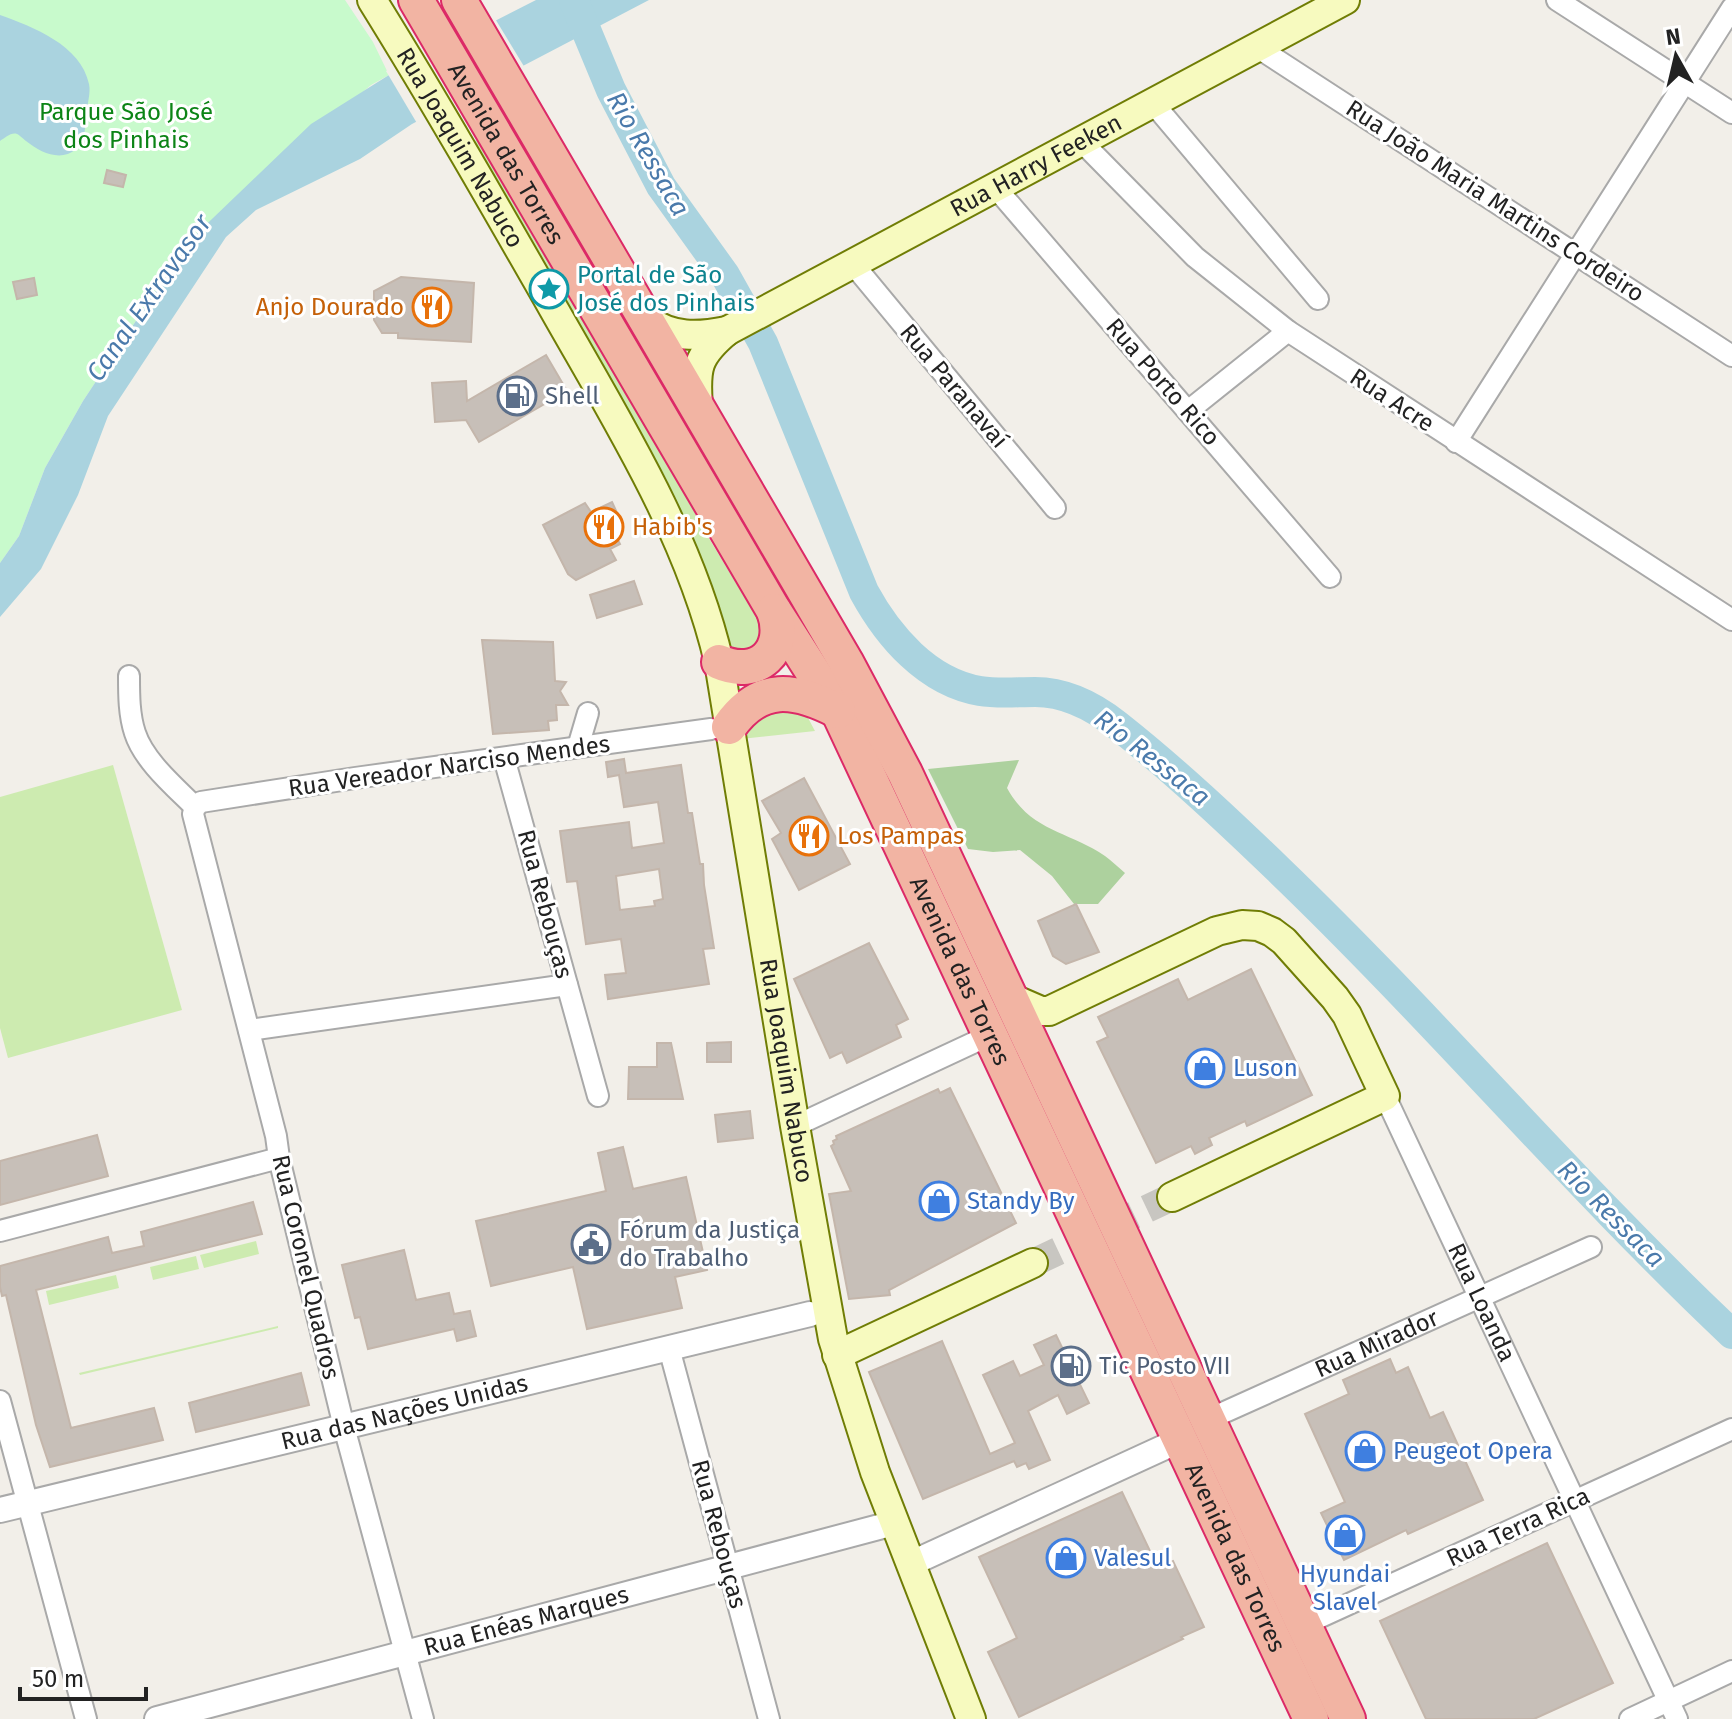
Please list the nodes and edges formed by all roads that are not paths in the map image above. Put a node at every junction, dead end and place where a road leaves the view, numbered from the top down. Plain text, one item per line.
1 (372, 0) edge
2 (459, 0) edge
3 (1345, 0) edge
4 (1557, 0) edge
5 (420, 6) edge
6 (1732, 8) edge
7 (1257, 47) junction
8 (1685, 83) junction
9 (1153, 103) junction
10 (1732, 113) edge
11 (1081, 141) junction
12 (995, 187) junction
13 (1576, 254) junction
14 (853, 264) junction
15 (1318, 299) dead end
16 (647, 320) junction
17 (730, 329) junction
18 (1288, 331) junction
19 (1732, 356) edge
20 (698, 406) junction
21 (1188, 411) junction
22 (1456, 442) junction
23 (1055, 508) dead end
24 (1330, 577) dead end
25 (774, 611) junction
26 (1732, 620) edge
27 (709, 664) junction
28 (129, 676) dead end
29 (838, 711) junction
30 (588, 713) dead end
31 (720, 728) junction
32 (578, 747) junction
33 (504, 758) junction
34 (194, 810) junction
35 (567, 985) junction
36 (1011, 998) junction
37 (249, 1030) junction
38 (990, 1035) junction
39 (598, 1096) dead end
40 (1385, 1096) junction
41 (795, 1126) junction
42 (279, 1158) junction
43 (1172, 1197) tunnel mouth
44 (0, 1231) edge
45 (1591, 1247) dead end
46 (1033, 1263) tunnel mouth
47 (1479, 1298) junction
48 (819, 1312) junction
49 (669, 1348) junction
50 (837, 1355) junction
51 (0, 1401) edge
52 (344, 1427) junction
53 (1732, 1429) edge
54 (1193, 1430) junction
55 (1574, 1501) junction
56 (28, 1503) junction
57 (0, 1510) edge
58 (885, 1525) junction
59 (910, 1564) junction
60 (728, 1567) junction
61 (1303, 1625) junction
62 (405, 1653) junction
63 (1732, 1671) edge
64 (1672, 1710) edge
65 (86, 1719) edge
66 (157, 1719) edge
67 (423, 1719) edge
68 (769, 1719) edge
69 (951, 1719) edge
70 (971, 1719) edge
71 (1311, 1719) edge
72 (1348, 1719) edge
73 (1630, 1719) edge

1 - 27 main road, Rua Joaquim Nabuco
2 - 16 highway, Avenida das Torres
3 - 7 main road, Rua Harry Feeken
4 - 8 street
5 - 25 highway, Avenida das Torres
6 - 8 street
7 - 9 main road, Rua Harry Feeken
7 - 13 street, Rua João Maria Martins Cordeiro
8 - 10 street
8 - 13 street
9 - 11 main road, Rua Harry Feeken
9 - 15 street
11 - 12 main road, Rua Harry Feeken
11 - 18 street, Rua Acre
12 - 14 main road, Rua Harry Feeken
12 - 21 street, Rua Porto Rico
13 - 19 street, Rua João Maria Martins Cordeiro
13 - 22 street
14 - 17 main road, Rua Harry Feeken
14 - 23 street, Rua Paranavaí
16 - 17 main road, Rua Harry Feeken
16 - 20 highway, Avenida das Torres
17 - 20 main road, Rua Harry Feeken
18 - 21 street
18 - 22 street, Rua Acre
20 - 36 highway, Avenida das Torres
21 - 24 street, Rua Porto Rico
22 - 26 street, Rua Acre
25 - 27 highway
25 - 29 highway, Avenida das Torres
27 - 31 main road, Rua Joaquim Nabuco
28 - 34 street
29 - 31 highway
29 - 38 highway, Avenida das Torres
30 - 32 street
31 - 32 street, Rua Vereador Narciso Mendes
31 - 41 main road, Rua Joaquim Nabuco
31 - 48 main road, Rua Joaquim Nabuco
32 - 33 street, Rua Vereador Narciso Mendes
33 - 34 street, Rua Vereador Narciso Mendes
33 - 35 street, Rua Rebouças
34 - 37 street, Rua Coronel Quadros
35 - 37 street
35 - 39 street, Rua Rebouças
36 - 40 main road, Rua Loanda
36 - 54 highway, Avenida das Torres
37 - 42 street, Rua Coronel Quadros
38 - 41 street
38 - 54 highway, Avenida das Torres
40 - 43 main road
40 - 47 street, Rua Loanda
41 - 48 main road, Rua Joaquim Nabuco
42 - 44 street
42 - 52 street, Rua Coronel Quadros
45 - 47 street, Rua Mirador
46 - 50 main road
47 - 54 street, Rua Mirador
47 - 55 street, Rua Loanda
48 - 49 street, Rua das Nações Unidas
48 - 50 main road, Rua Joaquim Nabuco
48 - 58 main road, Rua Joaquim Nabuco
49 - 52 street, Rua das Nações Unidas
49 - 60 street, Rua Rebouças
50 - 58 main road, Rua Joaquim Nabuco
51 - 56 street
52 - 56 street, Rua das Nações Unidas
52 - 62 street, Rua Coronel Quadros
53 - 55 street, Rua Terra Rica
54 - 59 street, Rua Mirador
54 - 61 highway, Avenida das Torres
54 - 71 highway, Avenida das Torres
55 - 61 street, Rua Terra Rica
55 - 64 street, Rua Loanda
56 - 57 street, Rua das Nações Unidas
56 - 65 street
58 - 59 main road, Rua Joaquim Nabuco
58 - 60 street, Rua Enéas Marques
58 - 69 main road, Rua Joaquim Nabuco
59 - 70 main road, Rua Joaquim Nabuco
60 - 62 street, Rua Enéas Marques
60 - 68 street, Rua Rebouças
61 - 72 highway, Avenida das Torres
62 - 66 street, Rua Enéas Marques
62 - 67 street, Rua Coronel Quadros
63 - 64 street
64 - 73 street

